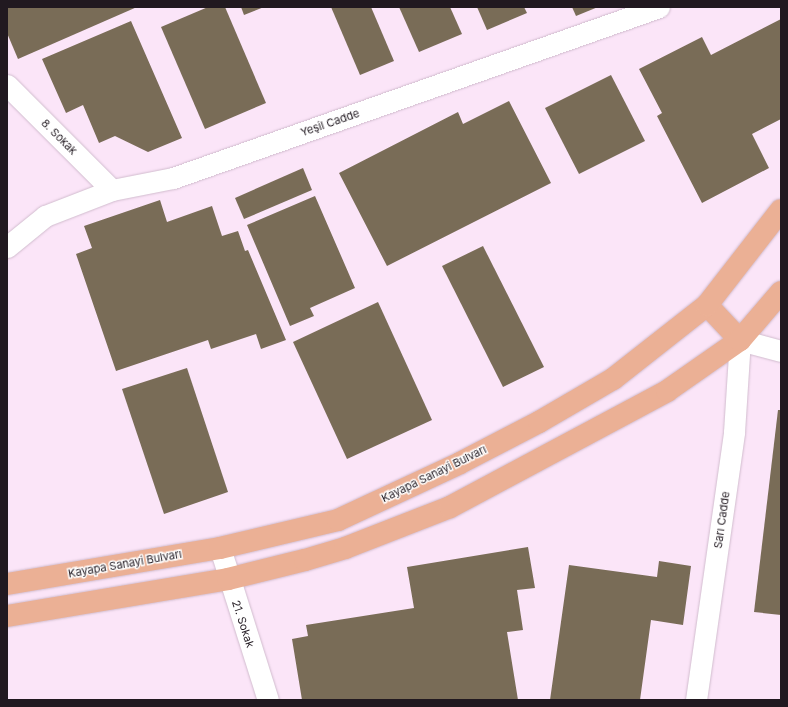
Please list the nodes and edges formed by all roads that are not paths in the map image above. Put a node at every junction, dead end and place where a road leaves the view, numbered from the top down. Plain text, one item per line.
1 (659, 7) edge
2 (7, 85) edge
3 (112, 190) junction
4 (779, 215) edge
5 (7, 247) edge
6 (781, 292) edge
7 (707, 305) junction
8 (740, 340) junction
9 (781, 351) edge
10 (220, 548) junction
11 (228, 579) junction
12 (7, 584) edge
13 (7, 616) edge
14 (268, 700) edge
15 (696, 700) edge

1 - 3 lane, Yeşil Cadde
2 - 3 lane, 8. Sokak
3 - 5 lane, Yeşil Cadde
4 - 7 main road, Kayapa Sanayi Bulvarı
6 - 8 main road
7 - 8 main road
7 - 10 main road, Kayapa Sanayi Bulvarı
8 - 9 lane
8 - 11 main road
8 - 15 lane, Sarı Cadde
10 - 11 lane, 21. Sokak
10 - 12 main road, Kayapa Sanayi Bulvarı
11 - 13 main road
11 - 14 lane, 21. Sokak

